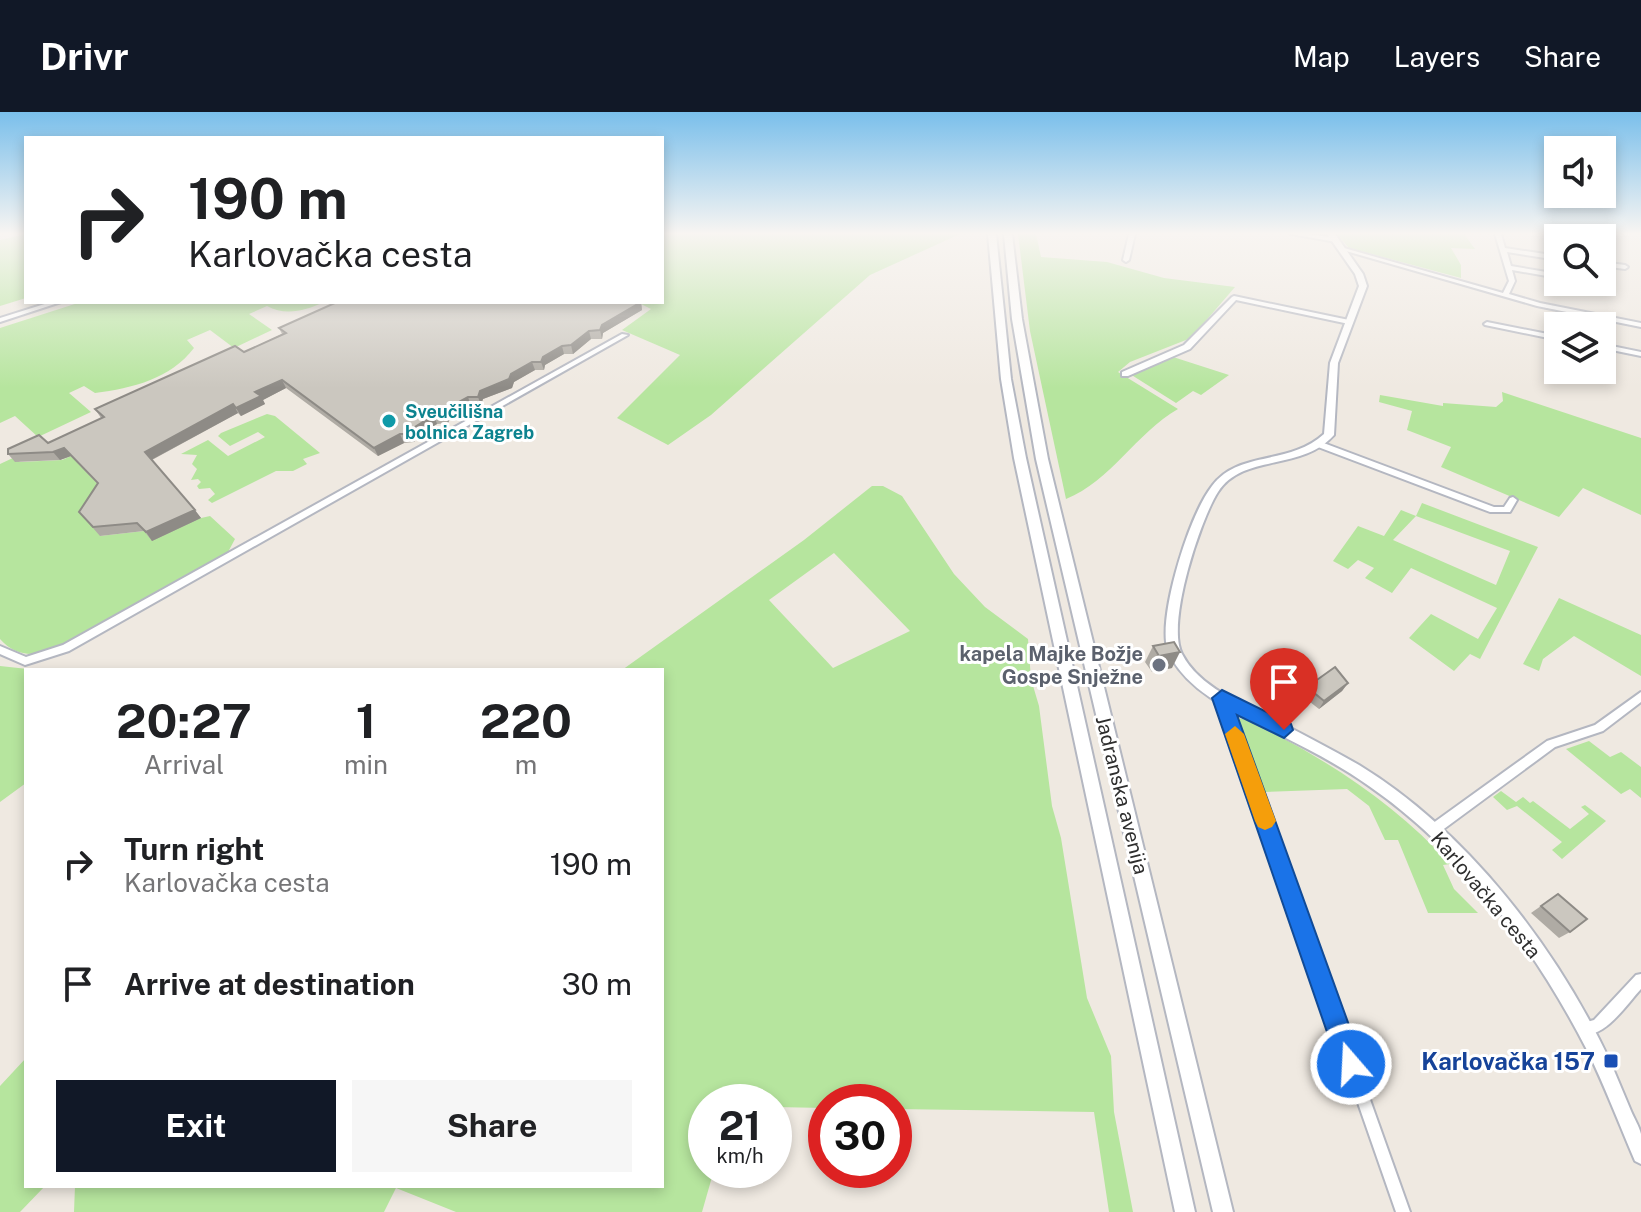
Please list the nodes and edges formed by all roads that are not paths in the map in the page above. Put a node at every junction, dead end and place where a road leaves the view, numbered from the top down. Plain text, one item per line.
1 (997, 285) edge
2 (1013, 285) edge
3 (1363, 285) edge
4 (1478, 285) edge
5 (1510, 285) edge
6 (1506, 294) junction
7 (52, 304) edge
8 (0, 320) edge
9 (1349, 322) junction
10 (1487, 324) dead end
11 (1641, 325) edge
12 (624, 335) dead end
13 (1544, 335) edge
14 (1616, 349) edge
15 (1641, 354) edge
16 (1125, 374) dead end
17 (1321, 445) junction
18 (1513, 500) dead end
19 (0, 650) edge
20 (1641, 696) edge
21 (1222, 698) junction
22 (1433, 830) junction
23 (1641, 980) edge
24 (1585, 1029) junction
25 (1641, 1155) edge
26 (1185, 1212) edge
27 (1223, 1212) edge
28 (1403, 1212) edge

1 - 26 main road, Jadranska avenija
2 - 27 main road, Jadranska avenija
3 - 9 street
4 - 6 street
5 - 6 street
6 - 11 street
7 - 8 street
9 - 16 street
9 - 17 street
10 - 13 street
12 - 19 street
14 - 15 street
17 - 18 street
17 - 21 street, Karlovačka cesta
20 - 22 street
21 - 22 street, Karlovačka cesta
21 - 28 street
22 - 24 street, Karlovačka cesta
23 - 24 street
24 - 25 street, Karlovačka cesta

